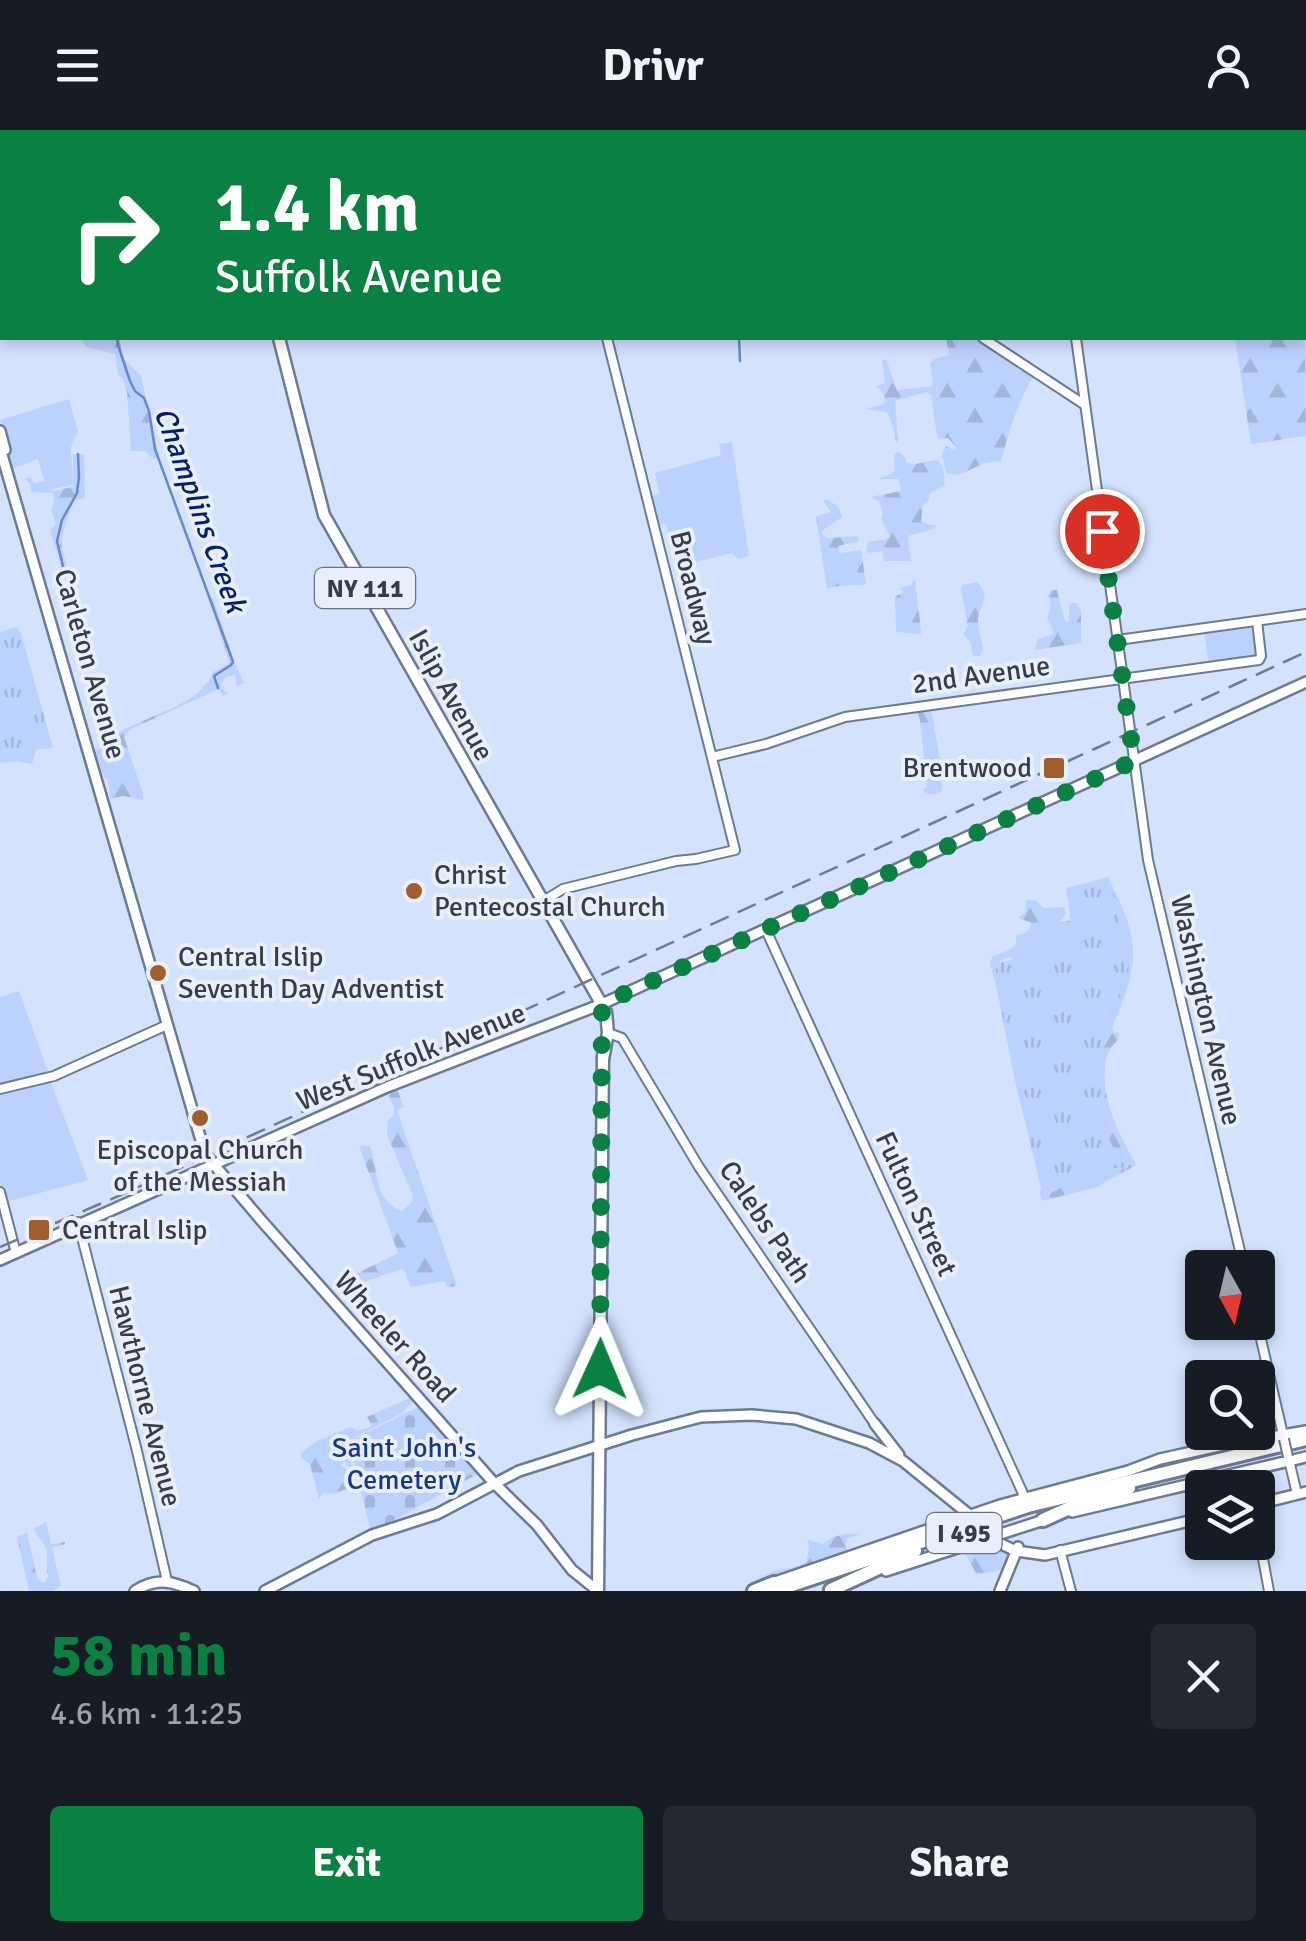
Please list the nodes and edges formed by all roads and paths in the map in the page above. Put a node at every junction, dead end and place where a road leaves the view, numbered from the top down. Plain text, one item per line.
1 (279, 340) edge
2 (608, 340) edge
3 (986, 340) edge
4 (1076, 340) edge
5 (1081, 400) junction
6 (0, 431) edge
7 (0, 448) edge
8 (1306, 614) edge
9 (1256, 621) junction
10 (1118, 640) junction
11 (1123, 678) junction
12 (1306, 682) edge
13 (712, 758) junction
14 (1134, 761) junction
15 (542, 902) junction
16 (134, 910) junction
17 (766, 930) junction
18 (602, 1004) junction
19 (167, 1024) junction
20 (605, 1030) junction
21 (0, 1089) edge
22 (210, 1161) junction
23 (0, 1192) edge
24 (79, 1224) junction
25 (1240, 1250) edge
26 (16, 1251) junction
27 (0, 1258) edge
28 (1260, 1340) edge
29 (875, 1424) junction
30 (1306, 1435) edge
31 (1284, 1438) junction
32 (863, 1442) junction
33 (882, 1444) junction
34 (600, 1445) junction
35 (1306, 1447) edge
36 (892, 1455) junction
37 (1306, 1457) edge
38 (1289, 1459) junction
39 (904, 1461) junction
40 (1151, 1475) junction
41 (494, 1482) junction
42 (1137, 1486) junction
43 (1301, 1493) edge
44 (1032, 1496) junction
45 (1275, 1500) edge
46 (964, 1516) junction
47 (1043, 1520) junction
48 (1185, 1522) edge
49 (990, 1535) junction
50 (918, 1545) junction
51 (1013, 1547) junction
52 (1060, 1550) junction
53 (860, 1553) junction
54 (1263, 1560) edge
55 (167, 1581) junction
56 (596, 1586) edge
57 (774, 1587) edge
58 (829, 1590) edge
59 (135, 1591) edge
60 (194, 1591) edge
61 (265, 1591) edge
62 (746, 1591) edge
63 (754, 1591) edge
64 (795, 1591) edge
65 (1000, 1591) edge
66 (1071, 1591) edge
67 (1269, 1591) edge

1 - 15 main road, Islip Avenue / NY 111
2 - 13 street, Broadway
3 - 5 street
4 - 5 street, Washington Avenue
5 - 10 street, Washington Avenue
6 - 16 main road, Carleton Avenue
7 - 16 main road, Carleton Avenue
8 - 9 street
9 - 10 street
9 - 11 street, 2nd Avenue
10 - 11 street, Washington Avenue
11 - 13 street, 2nd Avenue
11 - 14 street, Washington Avenue
12 - 14 main road, West Suffolk Avenue
13 - 15 street, Broadway
14 - 17 main road, West Suffolk Avenue
14 - 25 street, Washington Avenue
15 - 18 main road, Islip Avenue / NY 111
16 - 19 main road, Carleton Avenue
17 - 18 main road, West Suffolk Avenue
17 - 44 street, Fulton Street
18 - 20 main road, NY 111
18 - 22 main road, West Suffolk Avenue
19 - 21 street
19 - 22 main road, Carleton Avenue
20 - 29 street, Calebs Path
20 - 34 main road, NY 111
22 - 24 main road, West Suffolk Avenue
22 - 41 main road, Wheeler Road
23 - 26 street
24 - 26 main road, West Suffolk Avenue
24 - 55 street, Hawthorne Avenue
26 - 27 main road, West Suffolk Avenue
28 - 31 street
29 - 33 street, Calebs Path
29 - 39 main road
30 - 31 main road
30 - 40 highway, I 495
31 - 38 street, bridge
31 - 44 main road
32 - 33 main road
32 - 34 main road
32 - 36 main road
33 - 36 main road
34 - 41 main road
34 - 56 main road, NY 111
35 - 42 highway, I 495
36 - 39 main road
36 - 46 main road
37 - 38 main road
38 - 43 street
38 - 47 main road
39 - 46 main road
40 - 44 highway
40 - 50 highway, I 495
41 - 56 main road, Wheeler Road
41 - 61 main road
42 - 47 highway
42 - 50 highway, I 495
43 - 45 main road
44 - 46 main road
46 - 49 main road, bridge
46 - 53 main road
47 - 51 main road
48 - 52 main road
49 - 51 main road
49 - 58 main road
50 - 53 highway
50 - 57 highway, I 495
50 - 58 highway
50 - 64 highway, I 495
51 - 52 main road
51 - 65 main road
52 - 66 street
53 - 57 main road
54 - 67 street
55 - 59 main road
55 - 60 main road
57 - 62 main road
57 - 63 highway

